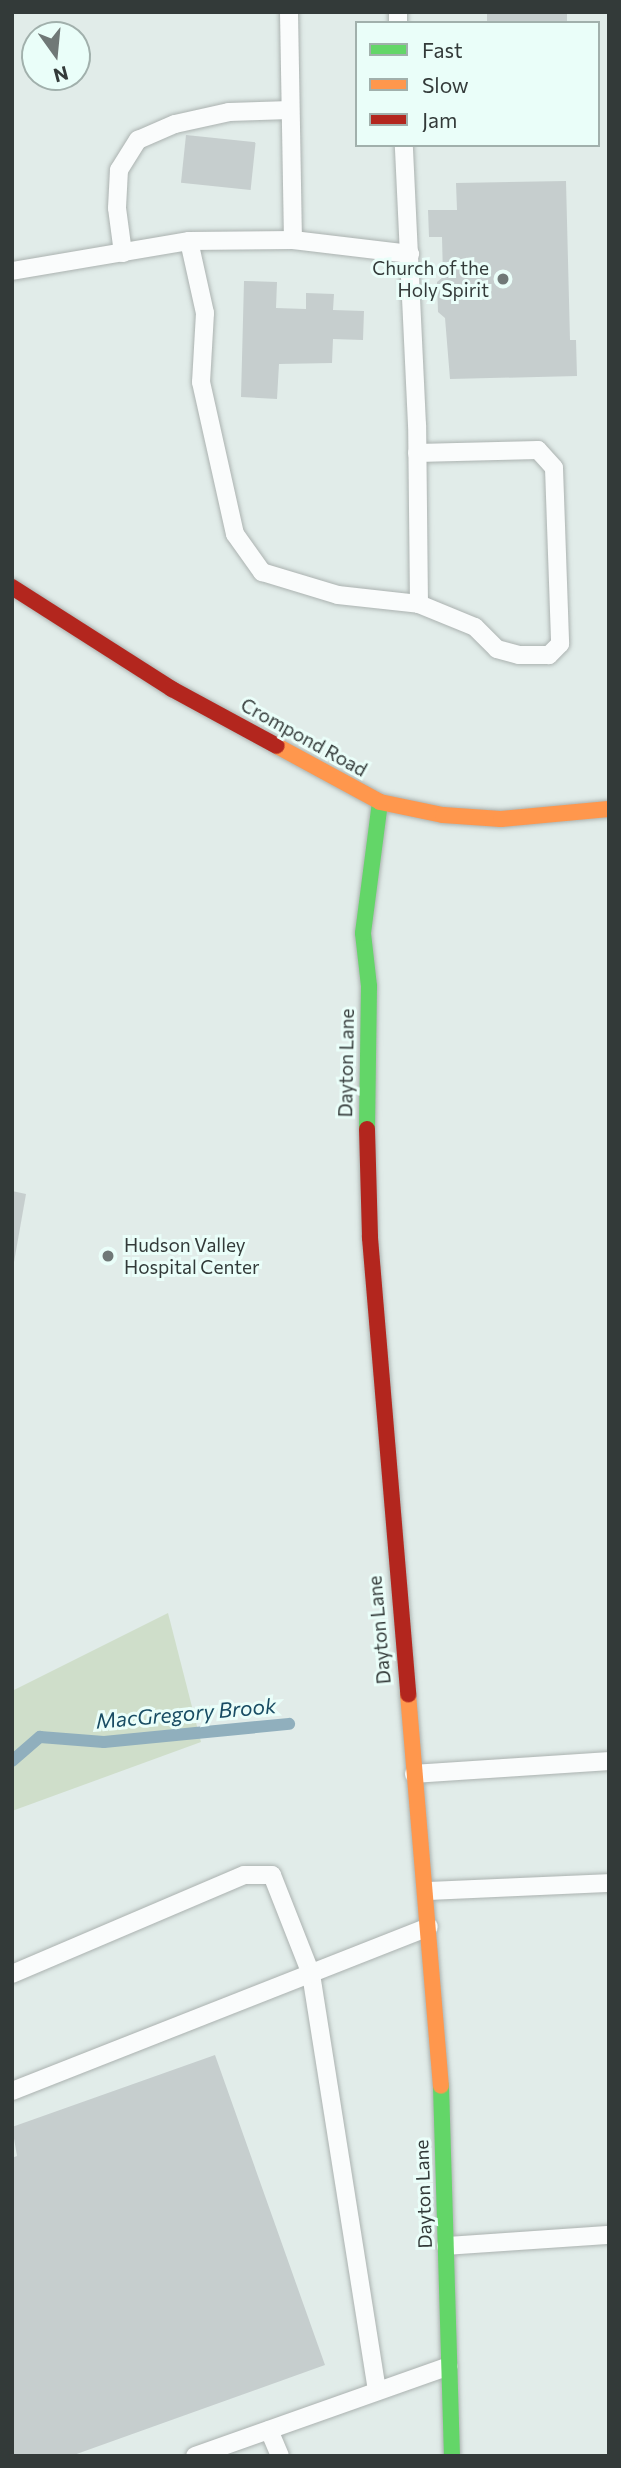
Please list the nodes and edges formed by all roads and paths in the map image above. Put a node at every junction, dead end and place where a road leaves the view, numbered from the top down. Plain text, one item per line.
1 (289, 12) edge
2 (290, 110) junction
3 (404, 147) edge
4 (293, 240) junction
5 (189, 242) junction
6 (123, 253) junction
7 (410, 254) junction
8 (12, 271) edge
9 (417, 453) junction
10 (12, 587) edge
11 (419, 604) junction
12 (380, 802) junction
13 (609, 809) edge
14 (609, 1761) edge
15 (414, 1774) junction
16 (609, 1883) edge
17 (426, 1891) junction
18 (429, 1927) junction
19 (12, 1974) edge
20 (311, 1974) junction
21 (12, 2091) edge
22 (609, 2235) edge
23 (446, 2246) junction
24 (449, 2366) junction
25 (377, 2391) junction
26 (270, 2430) junction
27 (195, 2456) edge
28 (280, 2456) edge
29 (452, 2456) edge

1 - 2 lane
2 - 4 lane
2 - 6 lane
3 - 7 lane
4 - 5 lane
4 - 7 lane
5 - 6 lane
5 - 11 lane
6 - 8 lane
7 - 9 lane
9 - 11 lane
9 - 11 lane
10 - 12 street, Crompond Road
12 - 13 street, Crompond Road
12 - 15 street, Dayton Lane
14 - 15 lane
15 - 17 street, Dayton Lane
16 - 17 lane
17 - 18 street, Dayton Lane
18 - 20 lane
18 - 23 street, Dayton Lane
19 - 20 lane
20 - 21 lane
20 - 25 lane
22 - 23 lane
23 - 24 street, Dayton Lane
24 - 25 lane
24 - 29 street, Dayton Lane
25 - 26 lane
26 - 27 lane
26 - 28 lane

